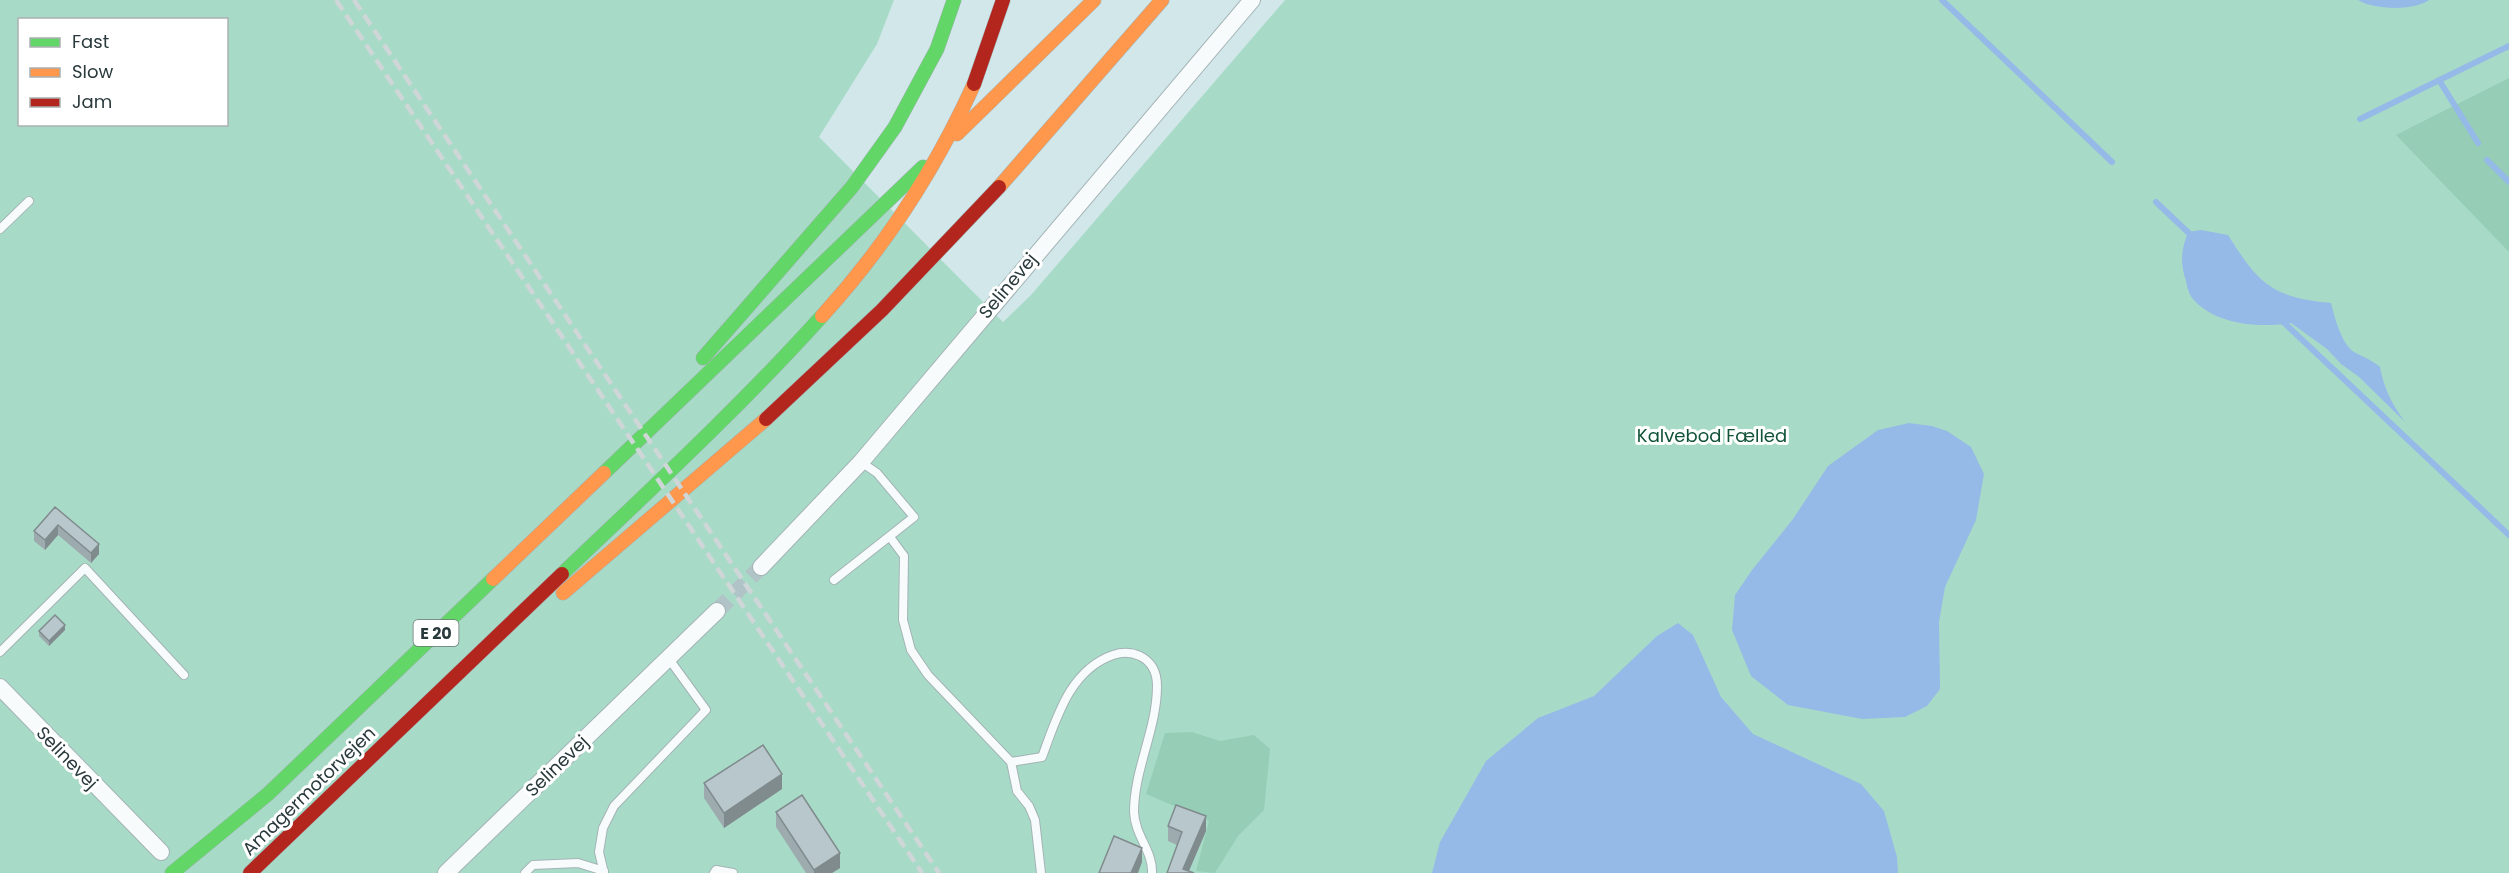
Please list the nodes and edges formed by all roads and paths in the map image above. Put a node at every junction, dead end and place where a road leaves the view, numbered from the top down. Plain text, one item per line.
1 (954, 0) edge
2 (1003, 0) edge
3 (1095, 0) edge
4 (1162, 0) edge
5 (1252, 0) edge
6 (945, 145) junction
7 (29, 201) dead end
8 (0, 229) edge
9 (861, 462) junction
10 (604, 473) junction
11 (890, 537) junction
12 (761, 567) tunnel mouth
13 (834, 580) dead end
14 (717, 611) tunnel mouth
15 (0, 652) edge
16 (669, 659) junction
17 (184, 675) dead end
18 (0, 687) edge
19 (393, 735) junction
20 (1011, 762) junction
21 (268, 794) junction
22 (161, 852) dead end
23 (604, 872) edge
24 (172, 873) edge
25 (187, 873) edge
26 (250, 873) edge
27 (446, 873) edge
28 (525, 873) edge
29 (714, 873) edge
30 (733, 873) edge
31 (1041, 873) edge
32 (1152, 873) edge

1 - 10 main road
2 - 6 main road
3 - 6 main road
4 - 19 main road
5 - 9 street, Selinevej
6 - 10 main road
6 - 19 main road
7 - 8 lane
9 - 11 lane
9 - 12 street, Selinevej
10 - 21 main road, E 20
11 - 13 lane
11 - 20 lane
14 - 16 street, Selinevej
15 - 17 lane
16 - 23 lane
16 - 27 street, Selinevej
18 - 22 street, Selinevej
19 - 26 main road, Amagermotorvejen
20 - 31 lane
20 - 32 lane
21 - 24 main road
21 - 25 main road, Amagermotorvejen / E 20
23 - 28 lane
29 - 30 lane

